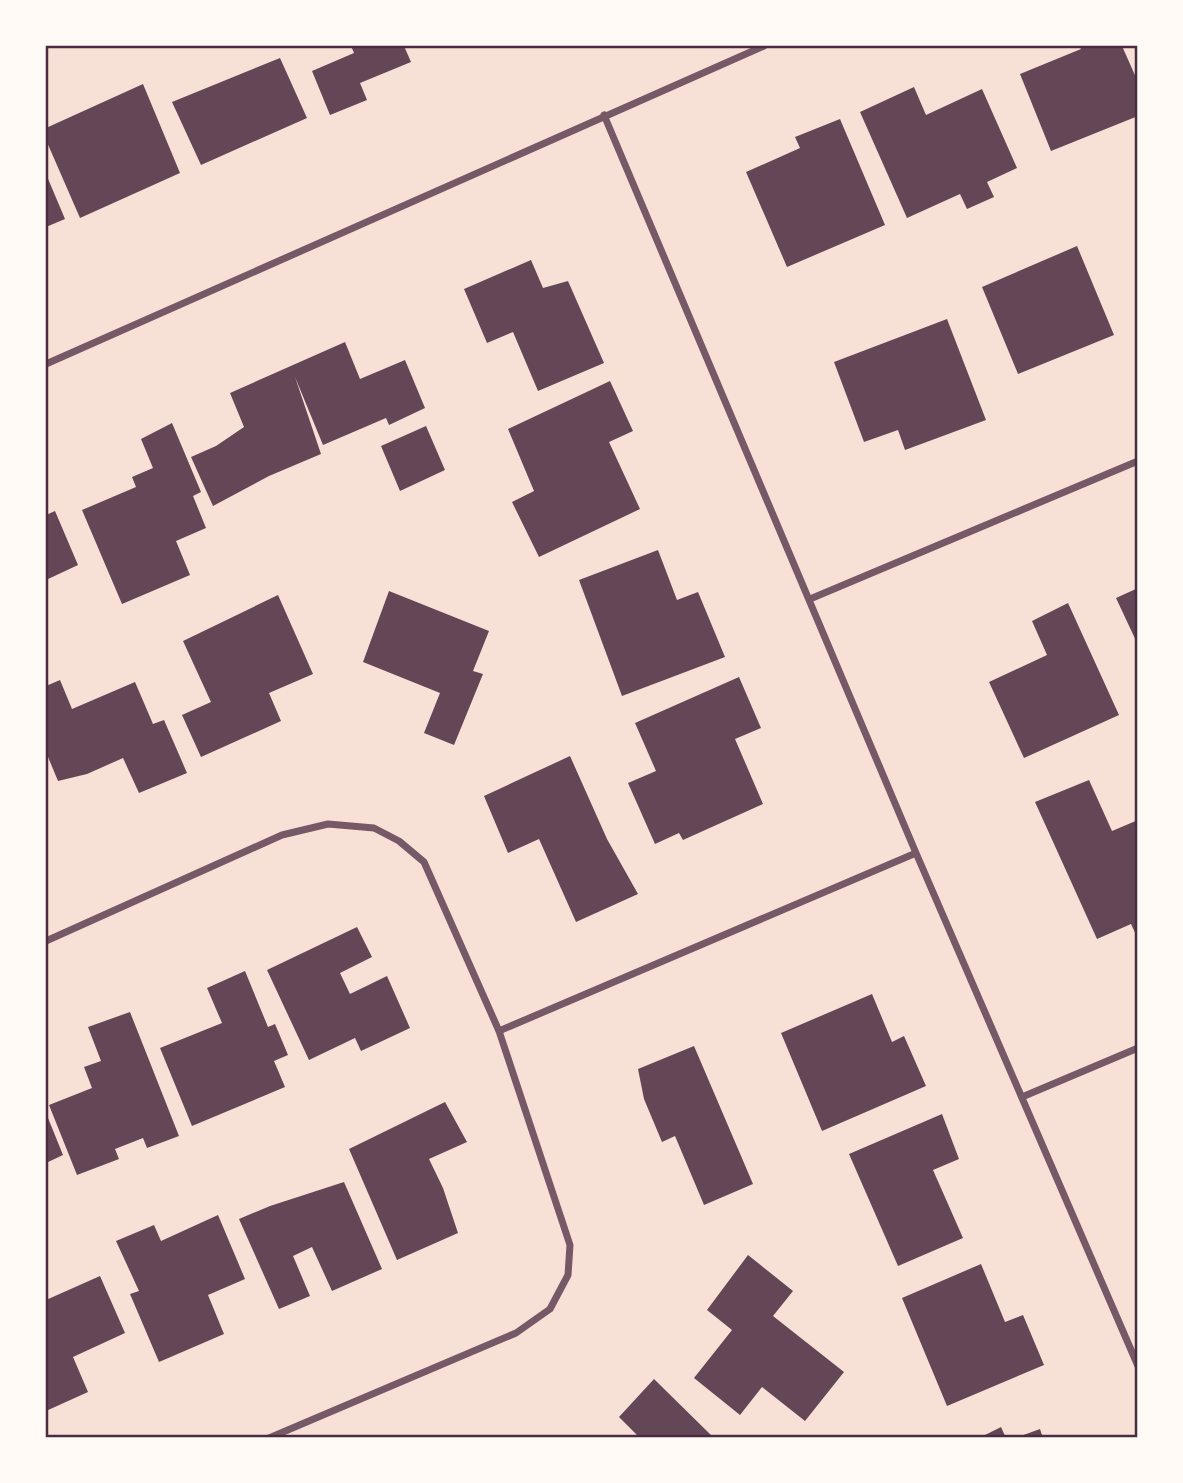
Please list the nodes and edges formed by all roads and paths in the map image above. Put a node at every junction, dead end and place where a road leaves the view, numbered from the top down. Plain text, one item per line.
1 (764, 46) edge
2 (604, 116) junction
3 (46, 364) edge
4 (1138, 461) edge
5 (810, 599) junction
6 (916, 853) junction
7 (46, 941) edge
8 (499, 1031) junction
9 (1138, 1048) edge
10 (1022, 1097) junction
11 (1138, 1366) edge
12 (269, 1437) edge

1 - 2 street
2 - 3 street
2 - 5 street
4 - 5 street
5 - 6 street
6 - 8 street
6 - 10 street
7 - 8 street
8 - 12 street
9 - 10 street
10 - 11 street

